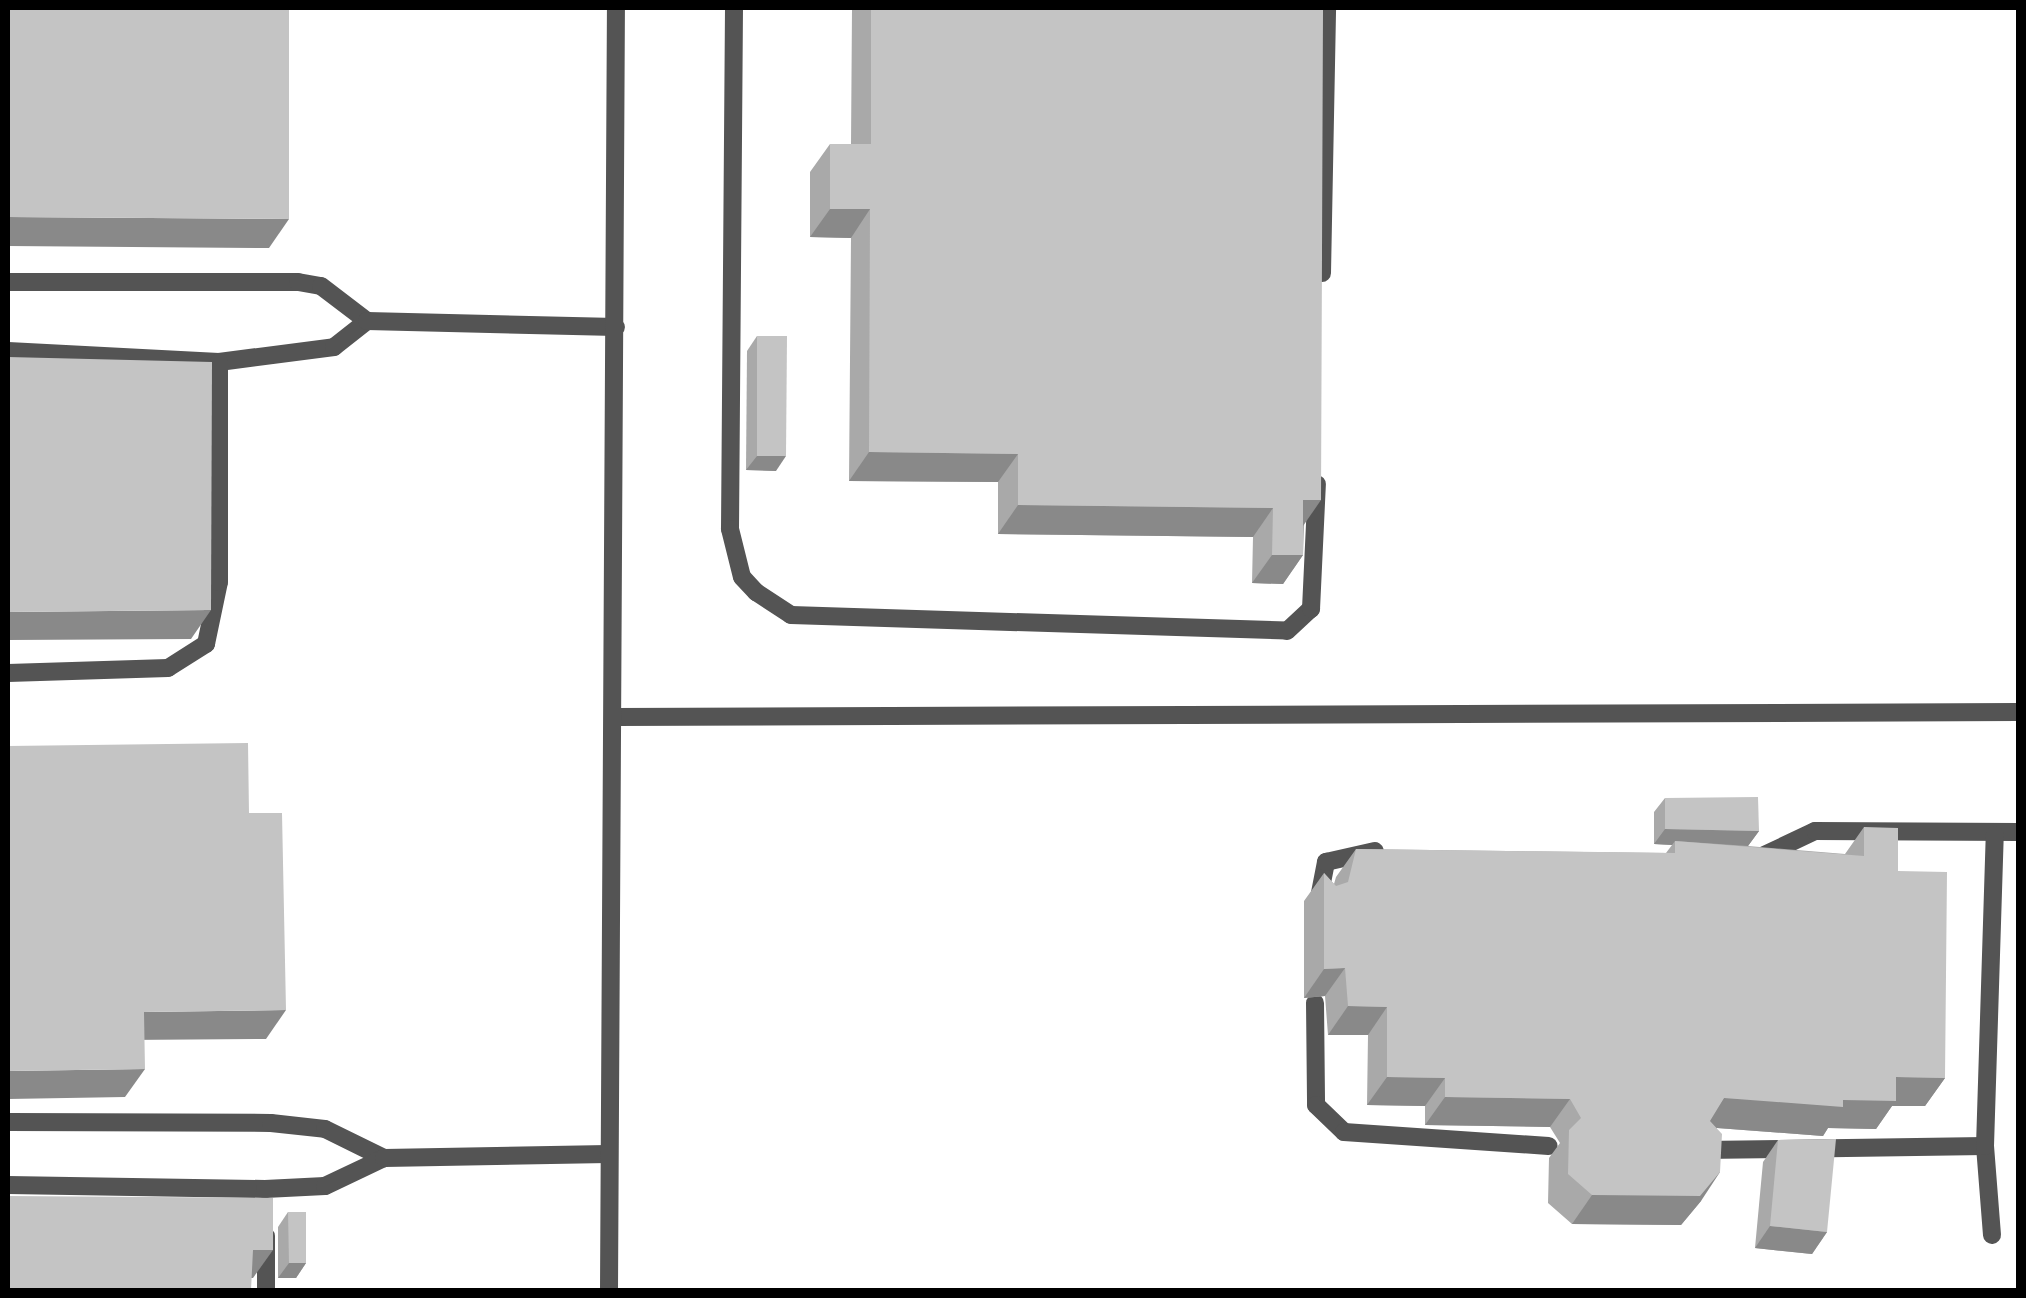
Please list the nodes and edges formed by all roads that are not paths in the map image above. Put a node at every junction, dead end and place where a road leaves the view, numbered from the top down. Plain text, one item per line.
1 (616, 8) edge
2 (734, 8) edge
3 (1327, 8) edge
4 (8, 282) edge
5 (1321, 302) edge
6 (367, 321) junction
7 (616, 327) junction
8 (8, 351) edge
9 (219, 362) junction
10 (1318, 459) edge
11 (8, 673) edge
12 (2018, 712) edge
13 (615, 717) junction
14 (2018, 832) edge
15 (1995, 835) junction
16 (1403, 852) edge
17 (1740, 858) edge
18 (1318, 902) dead end
19 (1315, 1003) dead end
20 (8, 1122) edge
21 (1549, 1146) dead end
22 (1986, 1146) junction
23 (1703, 1150) edge
24 (608, 1154) junction
25 (384, 1158) junction
26 (8, 1185) edge
27 (265, 1189) junction
28 (1992, 1235) dead end
29 (266, 1290) edge
30 (609, 1290) edge

1 - 7 lane
2 - 10 lane
3 - 5 lane
4 - 6 lane
6 - 7 lane
6 - 9 lane
7 - 13 lane
8 - 9 lane
9 - 11 lane
12 - 13 lane
13 - 24 lane
14 - 15 lane
15 - 17 lane
15 - 22 lane
16 - 18 lane
19 - 21 lane
20 - 25 lane
22 - 23 lane
22 - 28 lane
24 - 25 lane
24 - 30 lane
25 - 27 lane
26 - 27 lane
27 - 29 lane

